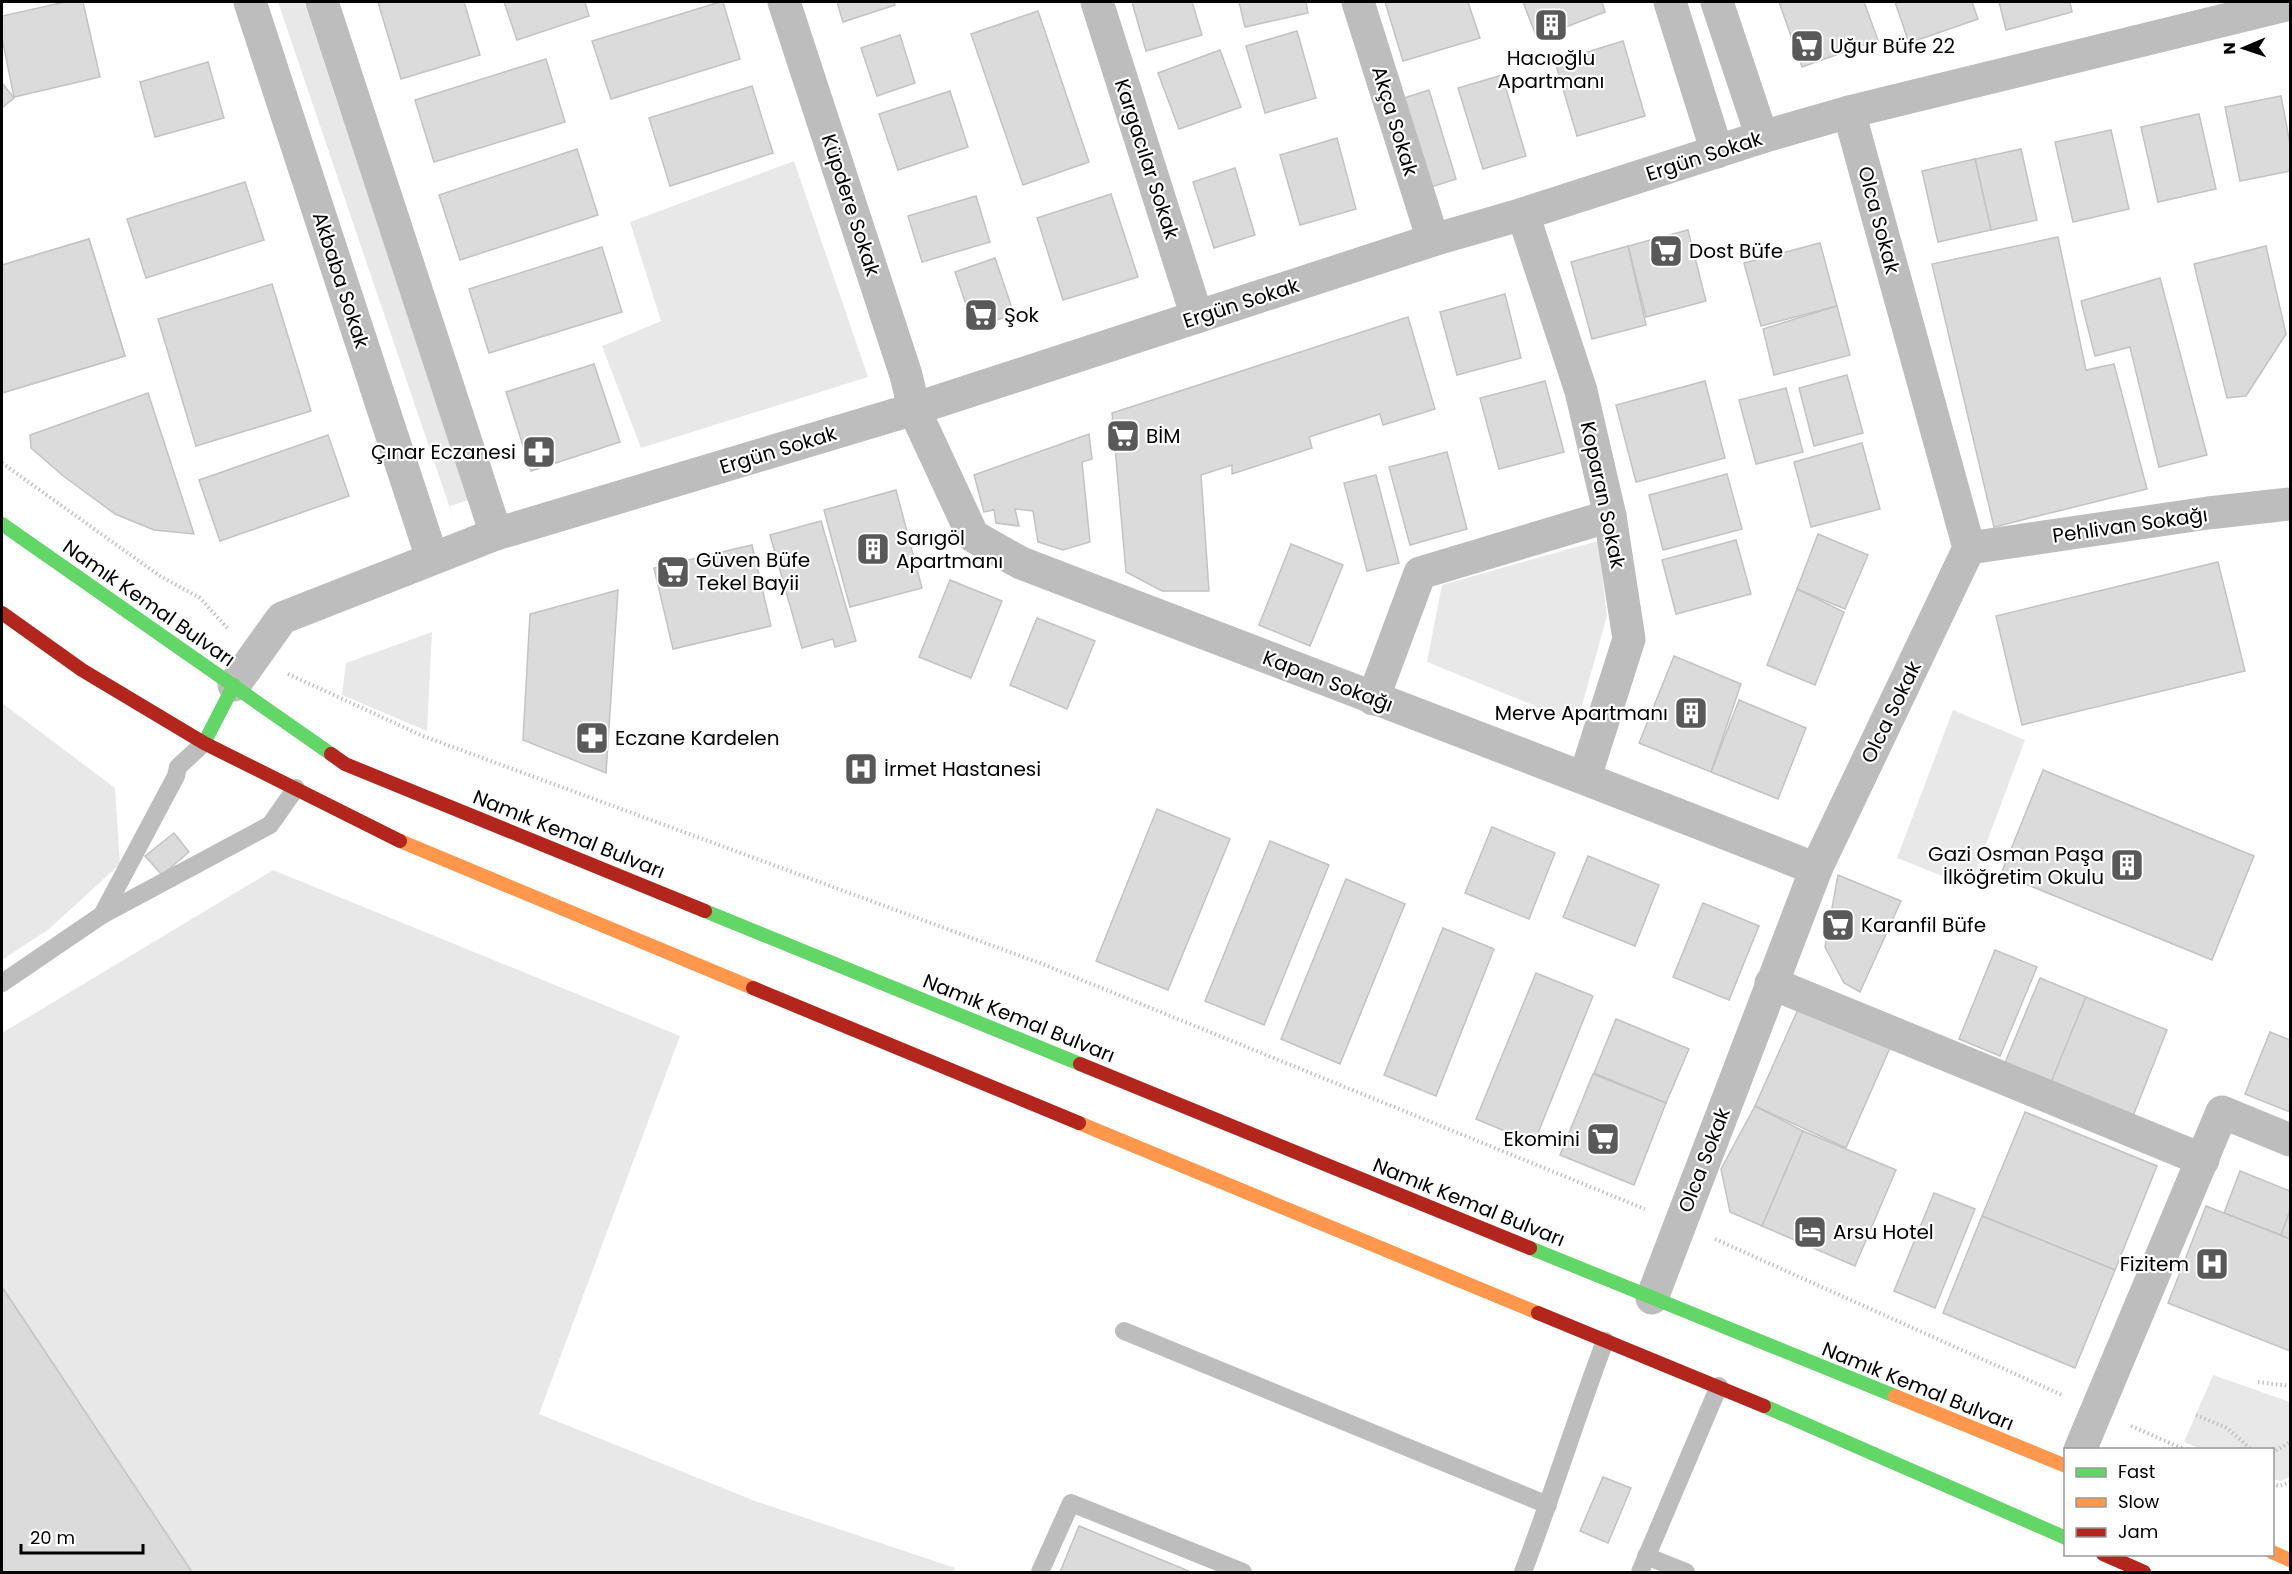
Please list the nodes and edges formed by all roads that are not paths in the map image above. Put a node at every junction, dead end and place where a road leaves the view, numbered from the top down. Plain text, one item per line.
1 (250, 2) edge
2 (322, 2) edge
3 (784, 2) edge
4 (1097, 2) edge
5 (1358, 2) edge
6 (1670, 2) edge
7 (1717, 2) edge
8 (2290, 4) edge
9 (1849, 112) junction
10 (1762, 137) junction
11 (1718, 152) junction
12 (1523, 214) junction
13 (1433, 240) junction
14 (1197, 317) junction
15 (914, 410) junction
16 (2290, 504) edge
17 (1610, 516) junction
18 (2, 524) edge
19 (496, 534) junction
20 (1969, 548) junction
21 (432, 558) junction
22 (2, 613) edge
23 (234, 685) junction
24 (1373, 699) junction
25 (204, 743) junction
26 (1585, 777) junction
27 (296, 788) junction
28 (1816, 869) junction
29 (102, 915) junction
30 (2, 983) edge
31 (1772, 983) junction
32 (2290, 1140) edge
33 (2203, 1160) junction
34 (1652, 1298) junction
35 (1124, 1331) dead end
36 (1605, 1341) junction
37 (1719, 1386) junction
38 (2080, 1448) edge
39 (2064, 1465) edge
40 (1548, 1505) junction
41 (2064, 1537) edge
42 (2274, 1553) edge
43 (2108, 1556) edge
44 (2290, 1561) edge
45 (1643, 1564) edge
46 (1040, 1572) edge
47 (1243, 1572) edge
48 (1523, 1572) edge
49 (1686, 1572) edge
50 (2144, 1572) edge
51 (2284, 1572) edge

1 - 21 street, Akbaba Sokak
2 - 19 street
3 - 15 street, Küpdere Sokak
4 - 14 street, Kargacılar Sokak
5 - 13 street, Akça Sokak
6 - 11 street
7 - 10 street
8 - 9 street, Ergün Sokak
9 - 10 street, Ergün Sokak
9 - 20 street, Olca Sokak
10 - 11 street, Ergün Sokak
11 - 12 street, Ergün Sokak
12 - 13 street, Ergün Sokak
12 - 17 street, Koparan Sokak
13 - 14 street, Ergün Sokak
14 - 15 street, Ergün Sokak
15 - 19 street, Ergün Sokak
15 - 24 street, Kapan Sokağı
16 - 20 street, Pehlivan Sokağı
17 - 24 street
17 - 26 street, Koparan Sokak
18 - 23 main road, Namık Kemal Bulvarı
19 - 21 street, Ergün Sokak
20 - 28 street, Olca Sokak
21 - 23 street, Ergün Sokak
22 - 25 main road
23 - 25 main road
23 - 34 main road, Namık Kemal Bulvarı
24 - 26 street, Kapan Sokağı
25 - 27 main road
25 - 29 lane
26 - 28 street, Kapan Sokağı
27 - 29 lane
27 - 36 main road
28 - 31 street, Olca Sokak
29 - 30 lane
31 - 33 street
31 - 34 street, Olca Sokak
32 - 33 street
33 - 38 street
34 - 39 main road, Namık Kemal Bulvarı
35 - 40 lane
36 - 37 main road
36 - 40 lane
37 - 41 main road
37 - 45 lane
40 - 48 lane
42 - 44 main road
43 - 50 main road
44 - 51 main road
45 - 49 lane
46 - 47 lane

